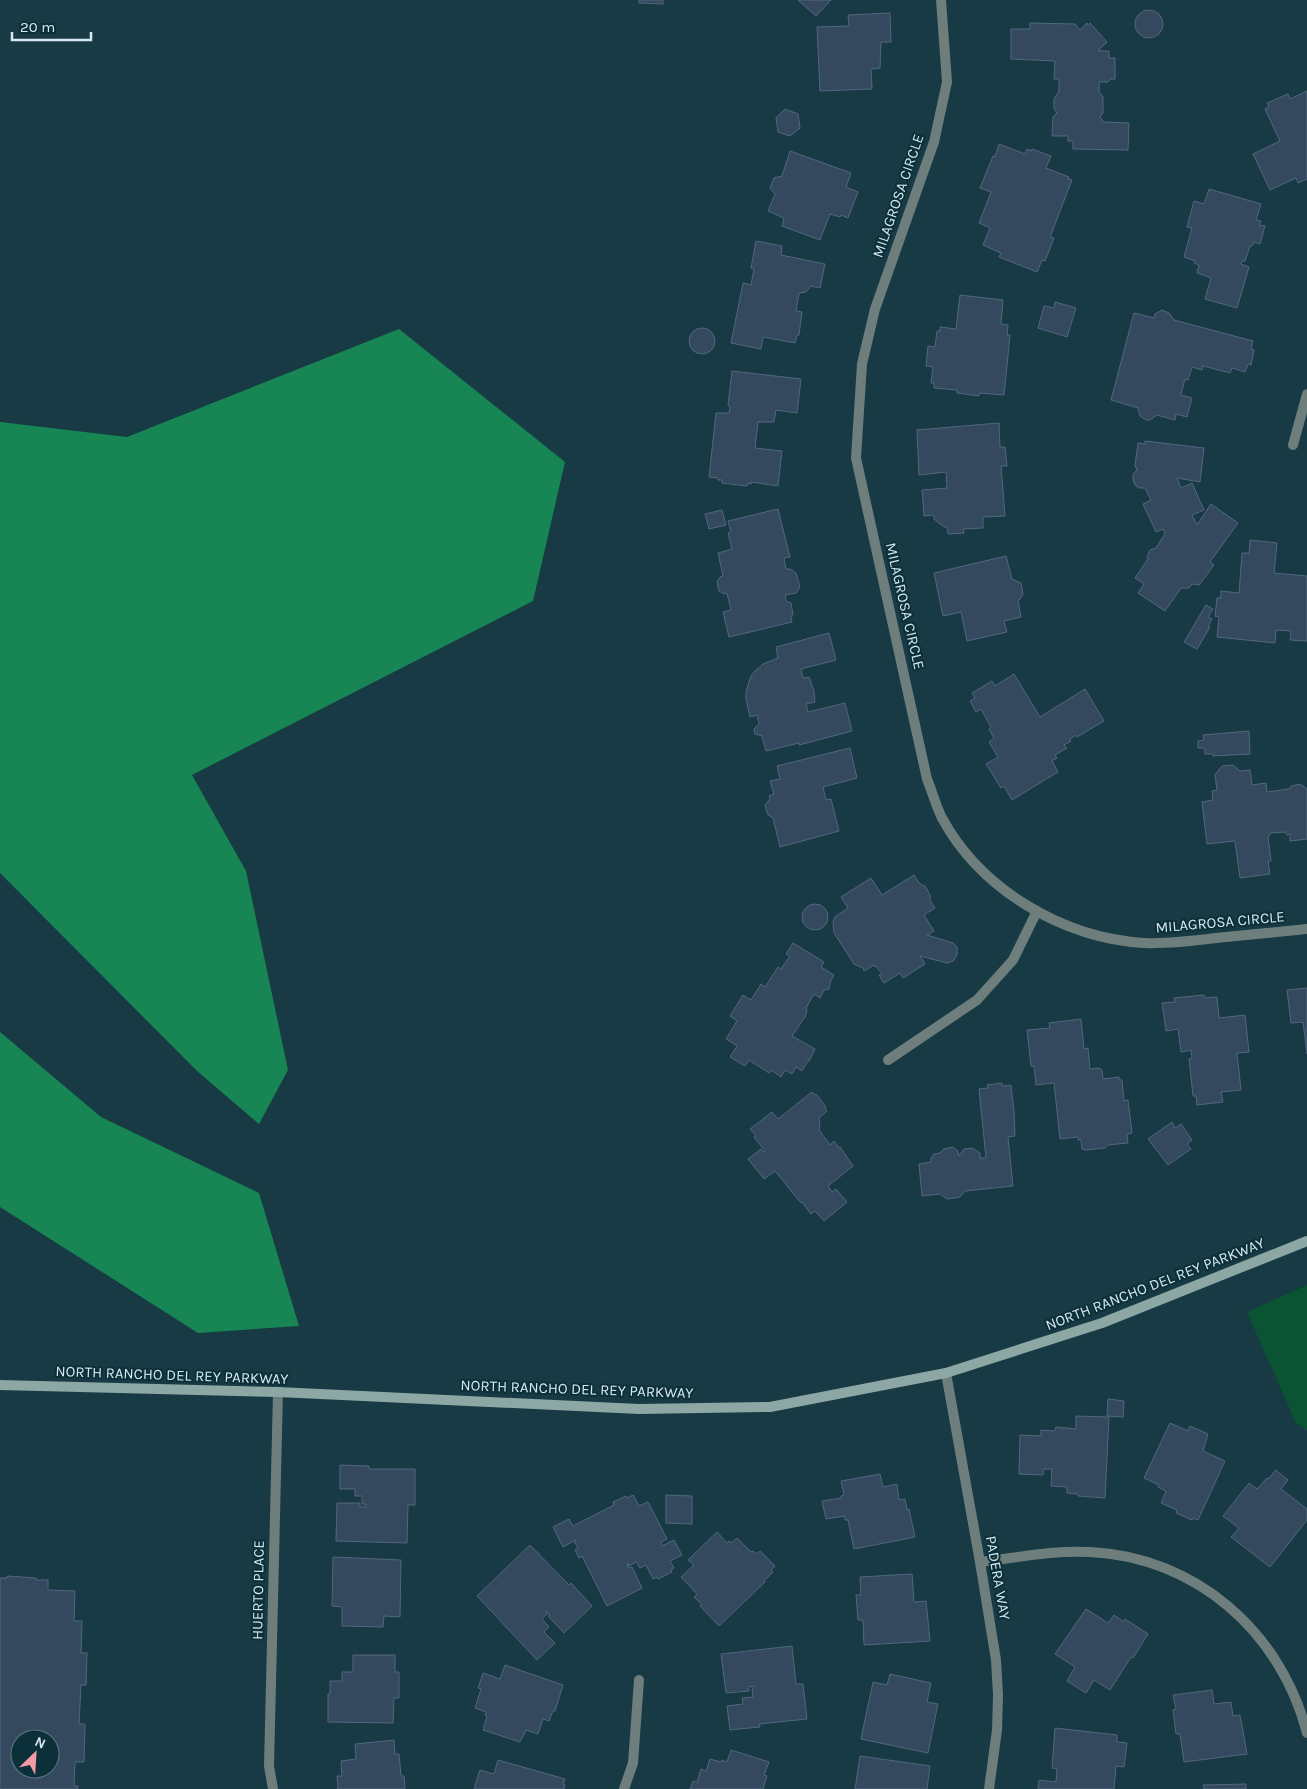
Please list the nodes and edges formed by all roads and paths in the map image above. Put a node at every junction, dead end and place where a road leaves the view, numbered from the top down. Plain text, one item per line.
1 (941, 0) edge
2 (1307, 394) edge
3 (1294, 445) dead end
4 (1037, 911) junction
5 (1307, 928) edge
6 (888, 1060) dead end
7 (1307, 1242) edge
8 (946, 1374) junction
9 (0, 1385) edge
10 (278, 1392) junction
11 (980, 1562) junction
12 (639, 1680) dead end
13 (1307, 1733) edge
14 (273, 1789) edge
15 (624, 1789) edge
16 (989, 1789) edge

1 - 4 street, MILAGROSA CIRCLE
2 - 3 street
4 - 5 street, MILAGROSA CIRCLE
4 - 6 street
7 - 8 street, NORTH RANCHO DEL REY PARKWAY
8 - 10 street, NORTH RANCHO DEL REY PARKWAY
8 - 11 street, PADERA WAY
9 - 10 street, NORTH RANCHO DEL REY PARKWAY
10 - 14 street, HUERTO PLACE
11 - 13 street
11 - 16 street, PADERA WAY
12 - 15 street

